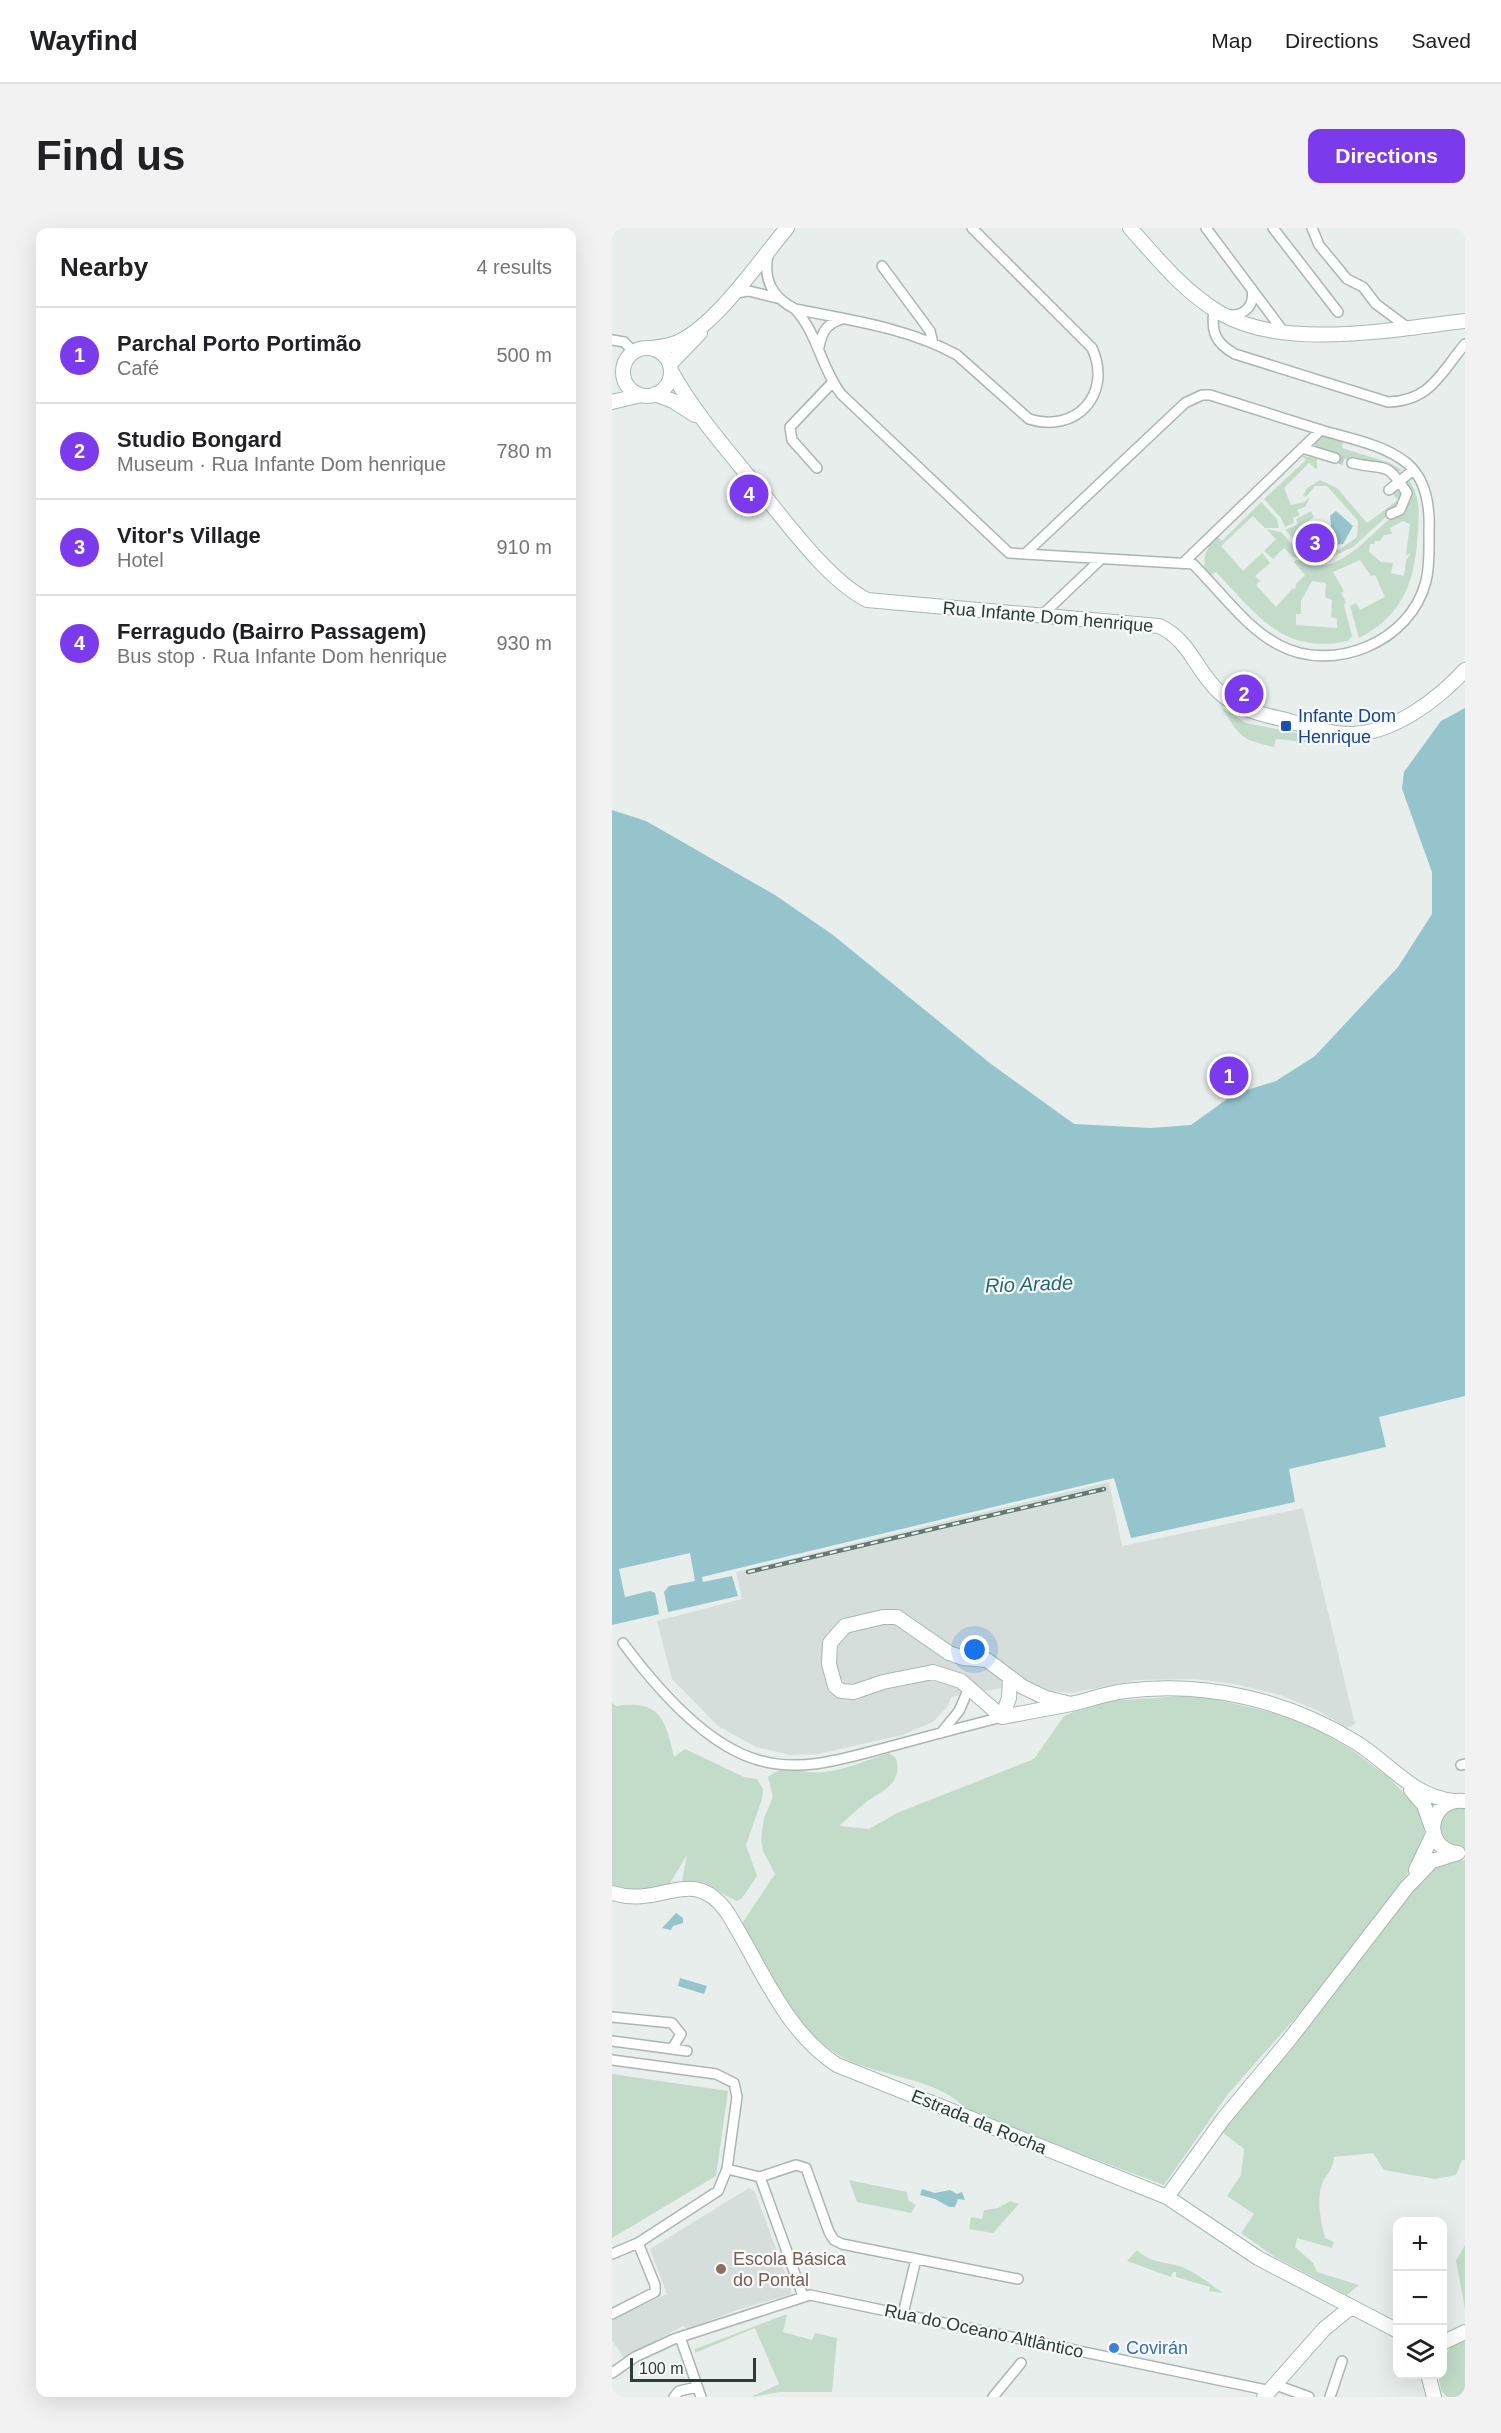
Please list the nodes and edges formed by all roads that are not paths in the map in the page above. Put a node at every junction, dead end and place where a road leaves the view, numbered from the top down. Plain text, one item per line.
1 (787, 228) edge
2 (972, 228) edge
3 (1130, 228) edge
4 (1206, 228) edge
5 (1273, 228) edge
6 (1312, 228) edge
7 (770, 248) junction
8 (882, 266) dead end
9 (1252, 289) junction
10 (733, 293) junction
11 (777, 297) junction
12 (795, 309) junction
13 (1218, 312) junction
14 (1338, 312) dead end
15 (716, 313) junction
16 (844, 319) junction
17 (1463, 324) edge
18 (1407, 327) junction
19 (1283, 331) junction
20 (612, 340) edge
21 (933, 343) junction
22 (1464, 344) edge
23 (651, 348) junction
24 (819, 349) junction
25 (634, 352) junction
26 (671, 368) junction
27 (625, 381) junction
28 (832, 382) junction
29 (655, 394) junction
30 (641, 395) junction
31 (612, 396) edge
32 (612, 402) edge
33 (1321, 430) junction
34 (717, 437) junction
35 (1302, 448) junction
36 (1335, 458) tunnel mouth
37 (1352, 463) tunnel mouth
38 (817, 468) dead end
39 (1413, 470) junction
40 (1399, 482) junction
41 (1389, 490) dead end
42 (1391, 514) dead end
43 (1025, 554) junction
44 (1100, 560) junction
45 (1183, 563) junction
46 (1041, 616) junction
47 (1465, 670) edge
48 (623, 1643) dead end
49 (1010, 1677) junction
50 (969, 1688) junction
51 (1071, 1704) junction
52 (1002, 1717) junction
53 (941, 1733) junction
54 (1395, 1774) junction
55 (1462, 1801) edge
56 (1433, 1832) junction
57 (1461, 1853) edge
58 (1407, 1887) junction
59 (612, 1893) edge
60 (612, 2017) edge
61 (612, 2041) edge
62 (672, 2049) junction
63 (687, 2051) dead end
64 (612, 2060) edge
65 (727, 2169) junction
66 (760, 2177) junction
67 (1167, 2197) junction
68 (638, 2243) junction
69 (612, 2254) edge
70 (916, 2259) junction
71 (1018, 2279) dead end
72 (803, 2296) junction
73 (1333, 2299) junction
74 (1350, 2308) junction
75 (612, 2314) edge
76 (903, 2314) junction
77 (1324, 2329) junction
78 (1393, 2329) edge
79 (680, 2337) junction
80 (1342, 2361) dead end
81 (1021, 2363) dead end
82 (613, 2369) edge
83 (697, 2386) junction
84 (1270, 2391) edge
85 (674, 2397) edge
86 (700, 2397) edge
87 (993, 2397) edge
88 (1309, 2397) edge
89 (1330, 2397) edge

1 - 7 street
2 - 21 street
3 - 13 street
4 - 9 street
5 - 14 street
6 - 18 street
7 - 10 street
7 - 11 street
8 - 21 street
9 - 13 street
9 - 19 street
10 - 11 street
10 - 15 street
11 - 12 street
12 - 16 street
12 - 24 street
13 - 19 street
13 - 22 street
15 - 23 street
15 - 26 street
16 - 21 street
16 - 24 street
17 - 18 street
18 - 19 street
20 - 25 street
23 - 25 street
23 - 26 street
24 - 28 street
25 - 27 street
26 - 29 street
26 - 34 street
27 - 30 street
27 - 31 street
28 - 38 street
28 - 43 street
29 - 30 street
29 - 34 street
30 - 32 street
33 - 35 street
33 - 39 street
33 - 43 street
34 - 46 street, Rua Infante Dom henrique
35 - 36 street
35 - 45 street
37 - 40 street
39 - 40 street
39 - 45 street
40 - 41 street
40 - 42 street
43 - 44 street
44 - 45 street
44 - 46 street
46 - 47 street, Rua Infante Dom henrique
48 - 53 street
49 - 50 street
49 - 51 street
49 - 52 street
50 - 52 street
50 - 53 street
51 - 52 street
51 - 54 street
52 - 53 street
54 - 55 street
54 - 56 street
55 - 56 street
56 - 57 street
56 - 58 street
57 - 58 street
58 - 67 street
59 - 67 street, Estrada da Rocha
60 - 62 street
61 - 62 street
62 - 63 street
64 - 65 street
65 - 66 street
65 - 68 street
66 - 70 street
66 - 72 street
67 - 73 street, Estrada da Rocha
68 - 69 street
68 - 75 street
70 - 71 street
70 - 76 street
72 - 76 street, Rua do Oceano Altlântico
72 - 79 street
73 - 74 street, Estrada da Rocha
73 - 77 street
74 - 77 street
74 - 78 street, Estrada da Rocha
76 - 84 street, Rua do Oceano Altlântico
77 - 84 street
79 - 82 street
79 - 83 street
80 - 89 street
81 - 87 street
83 - 85 street
83 - 86 street
84 - 88 street, Rua do Oceano Altlântico

